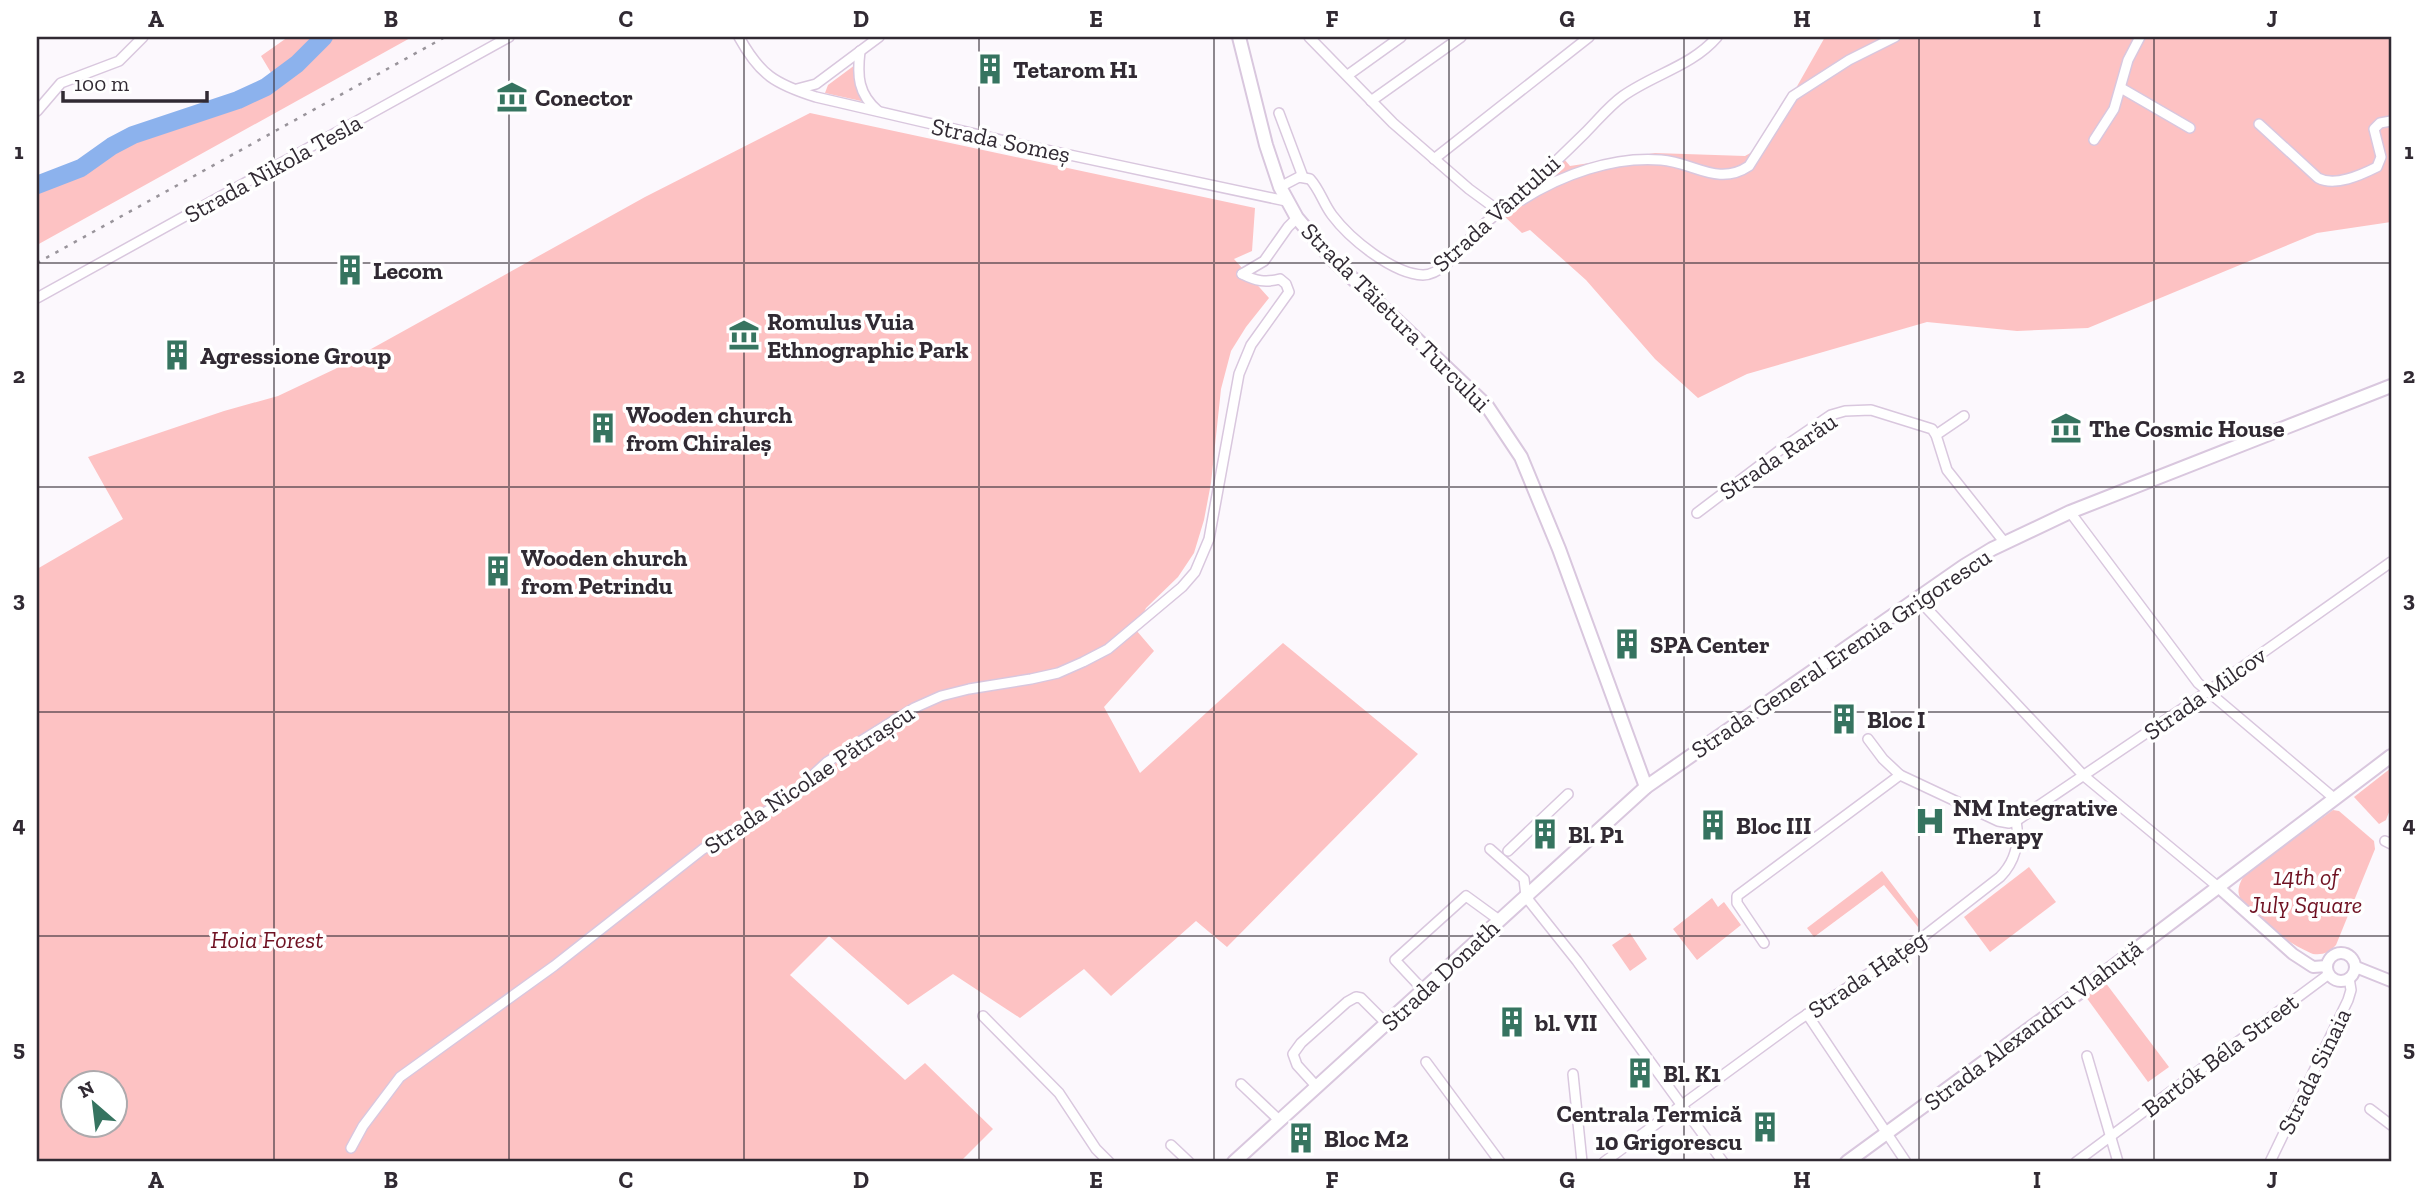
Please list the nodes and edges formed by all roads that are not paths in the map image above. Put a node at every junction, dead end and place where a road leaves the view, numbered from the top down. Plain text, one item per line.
1 (143, 37) edge
2 (509, 37) edge
3 (739, 37) edge
4 (879, 37) edge
5 (1239, 37) edge
6 (1309, 37) edge
7 (1401, 37) edge
8 (1461, 37) edge
9 (1589, 37) edge
10 (1717, 37) edge
11 (1895, 37) edge
12 (2140, 37) edge
13 (860, 51) junction
14 (1348, 75) junction
15 (2121, 88) junction
16 (792, 90) junction
17 (1371, 101) junction
18 (37, 111) edge
19 (880, 112) junction
20 (1279, 113) dead end
21 (2391, 121) edge
22 (2259, 124) dead end
23 (2190, 128) dead end
24 (2094, 140) dead end
25 (1434, 159) junction
26 (1303, 177) junction
27 (1280, 187) junction
28 (1286, 201) junction
29 (1503, 209) junction
30 (1297, 218) junction
31 (37, 298) edge
32 (2391, 386) edge
33 (1964, 416) dead end
34 (1936, 435) junction
35 (2070, 512) junction
36 (1697, 513) dead end
37 (2005, 542) junction
38 (2391, 562) edge
39 (1917, 598) junction
40 (2207, 692) junction
41 (1868, 739) dead end
42 (2391, 756) edge
43 (1900, 775) junction
44 (2084, 776) junction
45 (1646, 787) junction
46 (1568, 794) dead end
47 (2335, 799) junction
48 (2016, 821) junction
49 (1490, 849) dead end
50 (1508, 851) dead end
51 (2217, 886) junction
52 (1526, 896) junction
53 (1499, 920) junction
54 (1764, 943) dead end
55 (2356, 967) junction
56 (2328, 970) junction
57 (2349, 978) junction
58 (2391, 981) edge
59 (1424, 991) junction
60 (1807, 1014) junction
61 (983, 1016) dead end
62 (1387, 1024) junction
63 (2087, 1056) dead end
64 (1426, 1062) dead end
65 (1573, 1074) dead end
66 (1241, 1084) dead end
67 (1317, 1087) junction
68 (1681, 1104) junction
69 (2370, 1109) dead end
70 (1279, 1120) junction
71 (2391, 1125) edge
72 (1887, 1133) junction
73 (2111, 1136) junction
74 (1171, 1146) dead end
75 (351, 1148) dead end
76 (1109, 1162) edge
77 (1189, 1162) edge
78 (1234, 1162) edge
79 (1500, 1162) edge
80 (1582, 1162) edge
81 (1604, 1162) edge
82 (1723, 1162) edge
83 (1847, 1162) edge
84 (1906, 1162) edge
85 (2076, 1162) edge
86 (2118, 1162) edge
87 (2270, 1162) edge

1 - 18 street
2 - 31 street, Strada Nikola Tesla
3 - 16 street, Strada Someș
4 - 13 street
5 - 27 main road, Strada Tăietura Turcului
6 - 14 street
7 - 14 street
8 - 17 street
9 - 25 street
10 - 29 street, Strada Vântului
11 - 29 street
12 - 15 street
13 - 16 street
13 - 19 street
14 - 17 street
15 - 23 street
15 - 24 street
16 - 19 street, Strada Someș
17 - 25 street
19 - 28 street, Strada Someș
20 - 26 street
21 - 22 street
25 - 29 street
26 - 27 street
26 - 29 street, Strada Vântului
27 - 28 main road, Strada Tăietura Turcului
28 - 30 main road, Strada Tăietura Turcului
30 - 45 main road, Strada Tăietura Turcului
30 - 75 street, Strada Nicolae Pătrașcu
32 - 35 main road, Strada General Eremia Grigorescu
33 - 34 street
34 - 36 street, Strada Rarău
34 - 37 street
35 - 37 main road, Strada General Eremia Grigorescu
35 - 40 street
37 - 39 main road, Strada General Eremia Grigorescu
38 - 40 street, Strada Milcov
39 - 44 street
39 - 45 main road, Strada General Eremia Grigorescu
40 - 44 street, Strada Milcov
40 - 47 street
41 - 43 street
42 - 47 main road, Strada Alexandru Vlahuță
43 - 48 street
43 - 54 street
44 - 48 street, Strada Milcov
44 - 51 street
45 - 52 main road, Strada Donath
46 - 50 street
47 - 51 main road, Strada Alexandru Vlahuță
48 - 60 street, Strada Hațeg
49 - 52 street
51 - 56 street
51 - 72 main road, Strada Alexandru Vlahuță
52 - 53 main road, Strada Donath
52 - 68 street
53 - 59 main road, Strada Donath
53 - 59 street
55 - 56 street
55 - 57 street
55 - 58 street
56 - 57 street
56 - 73 street, Bartók Béla Street
57 - 87 street, Strada Sinaia
59 - 62 main road, Strada Donath
60 - 68 street, Strada Hațeg
60 - 72 street
61 - 76 street
62 - 67 main road, Strada Donath
62 - 67 street
63 - 73 street
64 - 79 street
65 - 80 street
66 - 70 street
67 - 70 main road, Strada Donath
68 - 81 street, Strada Hațeg
68 - 82 street
69 - 71 street
70 - 78 main road, Strada Donath
72 - 83 main road, Strada Alexandru Vlahuță
72 - 84 street
73 - 85 street, Bartók Béla Street
73 - 86 street
74 - 77 street

